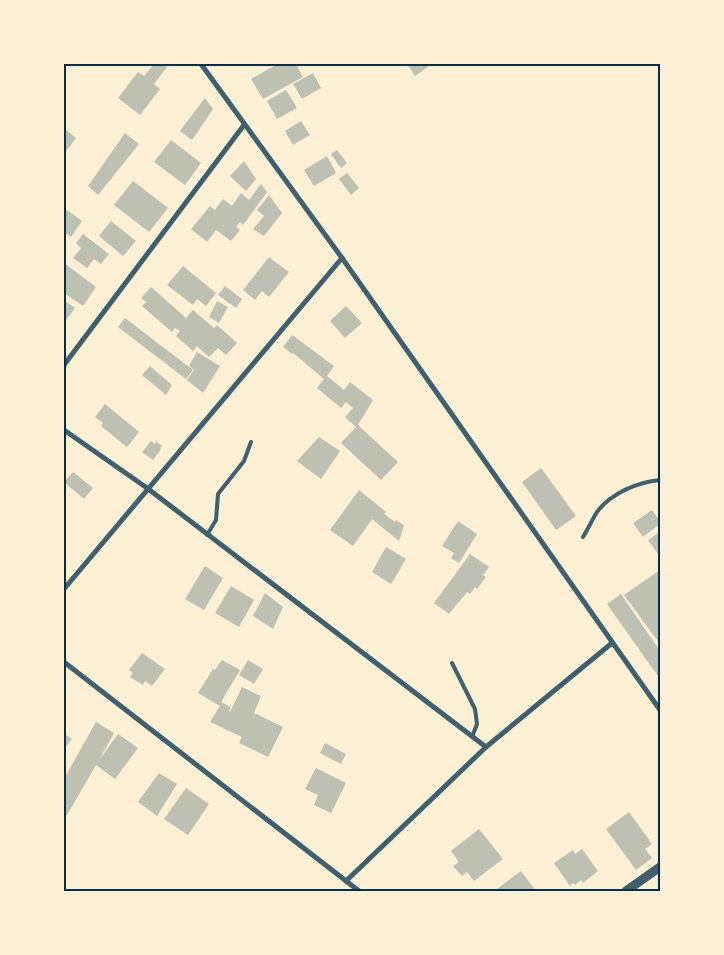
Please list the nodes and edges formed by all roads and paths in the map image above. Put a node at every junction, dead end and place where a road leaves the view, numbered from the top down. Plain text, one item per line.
1 (201, 64) edge
2 (244, 125) junction
3 (342, 258) junction
4 (64, 365) edge
5 (64, 430) edge
6 (251, 442) dead end
7 (660, 480) edge
8 (147, 488) junction
9 (207, 535) junction
10 (583, 537) dead end
11 (64, 588) edge
12 (612, 643) junction
13 (64, 662) edge
14 (452, 663) dead end
15 (660, 710) edge
16 (472, 737) junction
17 (486, 747) junction
18 (660, 867) edge
19 (346, 881) junction
20 (359, 891) edge
21 (626, 891) edge

1 - 2 street
2 - 3 street
2 - 4 street
3 - 8 street
3 - 12 street
5 - 8 street
6 - 9 lane
7 - 10 lane
8 - 9 street
8 - 11 street
9 - 16 street
12 - 15 street
12 - 17 street
13 - 19 street
14 - 16 lane
16 - 17 street
17 - 19 street
18 - 21 street
19 - 20 street

